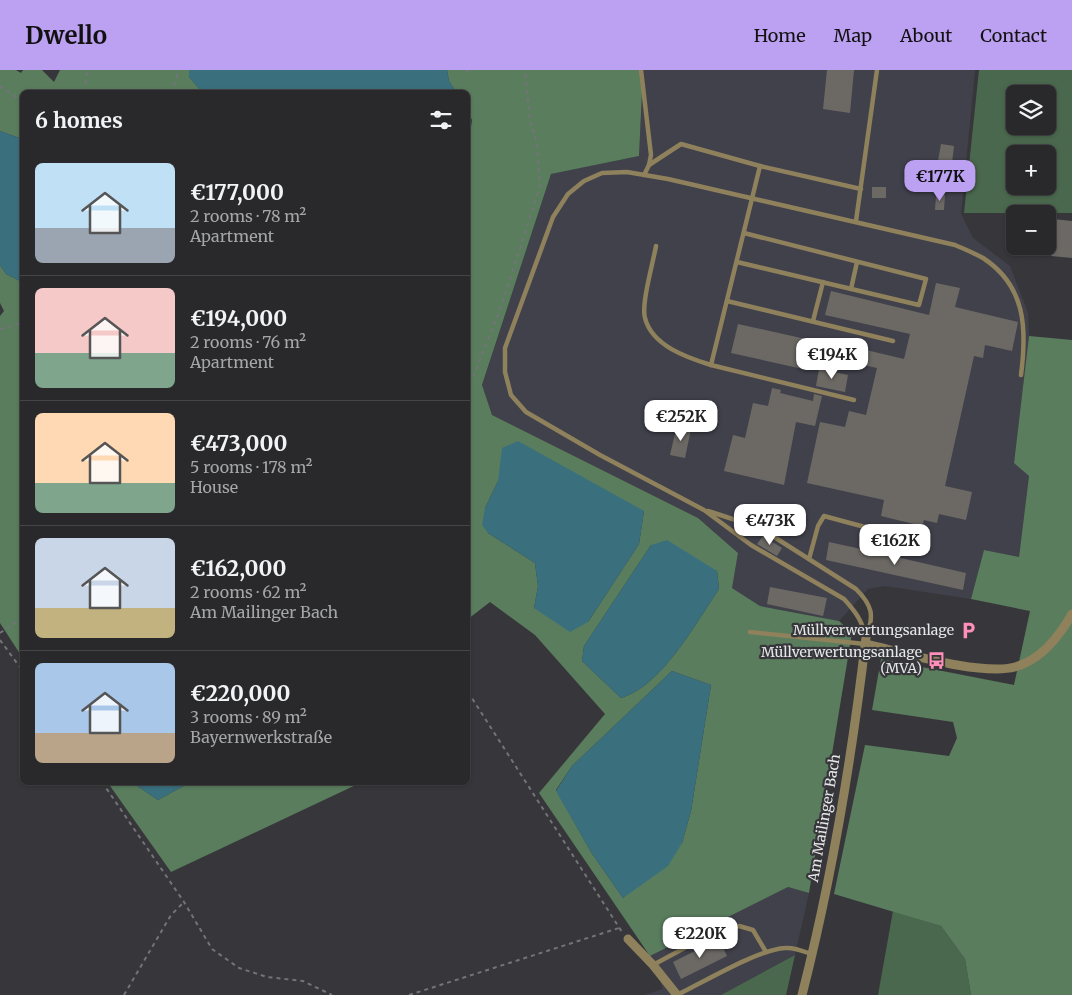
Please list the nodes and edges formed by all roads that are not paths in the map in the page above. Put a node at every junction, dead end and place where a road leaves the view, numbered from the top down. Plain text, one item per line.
1 (641, 70) edge
2 (877, 70) edge
3 (649, 165) junction
4 (760, 166) junction
5 (644, 175) junction
6 (862, 188) junction
7 (753, 198) junction
8 (856, 221) junction
9 (744, 233) junction
10 (656, 246) dead end
11 (737, 262) junction
12 (857, 262) junction
13 (823, 282) junction
14 (851, 289) junction
15 (727, 301) junction
16 (813, 321) junction
17 (893, 341) dead end
18 (711, 365) junction
19 (1021, 375) dead end
20 (854, 400) dead end
21 (704, 510) junction
22 (924, 543) dead end
23 (809, 559) junction
24 (1072, 614) edge
25 (750, 632) dead end
26 (865, 641) junction
27 (628, 939) road end
28 (766, 952) junction
29 (811, 954) junction
30 (653, 965) junction
31 (677, 995) edge
32 (802, 995) edge

1 - 3 lane
2 - 6 lane
3 - 4 lane
3 - 5 lane
4 - 6 lane
4 - 7 lane
5 - 7 lane
5 - 21 lane
6 - 8 lane
7 - 8 lane
7 - 9 lane
8 - 19 lane
9 - 11 lane
9 - 12 lane
10 - 18 lane
11 - 13 lane
11 - 15 lane
12 - 14 lane
12 - 14 lane
13 - 14 lane
13 - 16 lane
15 - 16 lane
15 - 18 lane
16 - 17 lane
18 - 20 lane
21 - 23 lane
21 - 26 lane
22 - 23 lane
23 - 26 lane
24 - 26 street
25 - 26 lane
26 - 29 street, Am Mailinger Bach
27 - 30 street
28 - 29 lane
28 - 30 lane
28 - 31 lane
29 - 32 street, Am Mailinger Bach
30 - 31 street

